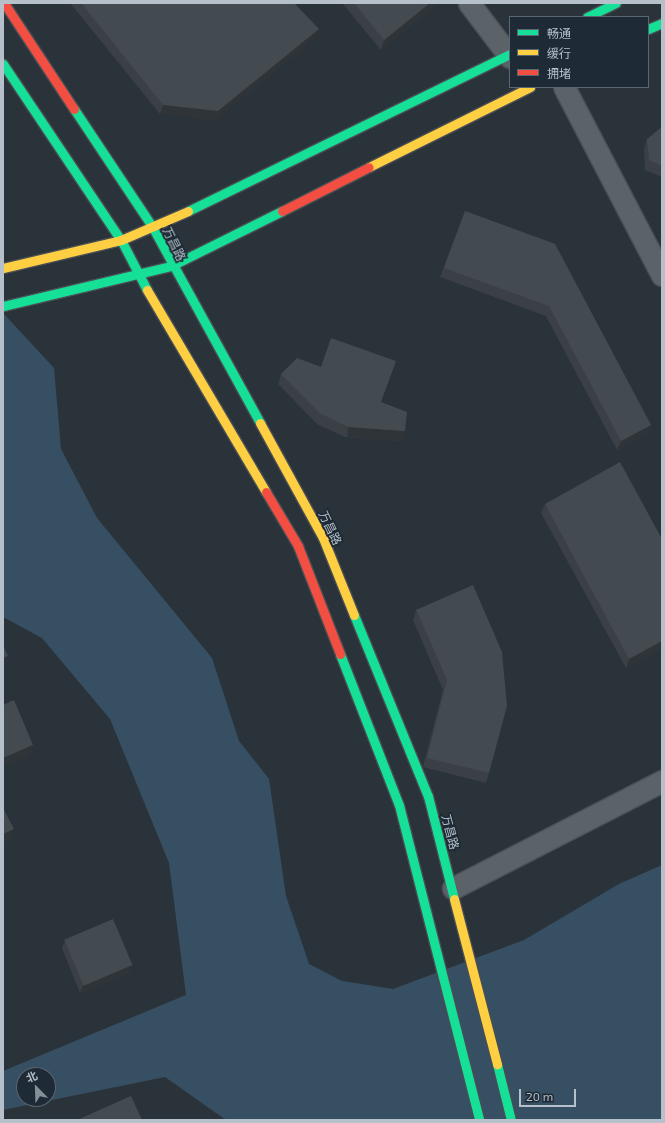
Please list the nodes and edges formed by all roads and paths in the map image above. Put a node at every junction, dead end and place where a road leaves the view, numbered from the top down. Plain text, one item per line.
1 (4, 3) edge
2 (469, 3) edge
3 (616, 3) edge
4 (589, 16) edge
5 (662, 23) edge
6 (649, 30) edge
7 (509, 54) edge
8 (509, 55) edge
9 (3, 64) edge
10 (528, 88) edge
11 (565, 88) edge
12 (153, 228) junction
13 (121, 240) junction
14 (172, 266) junction
15 (3, 268) edge
16 (138, 275) junction
17 (662, 275) edge
18 (3, 306) edge
19 (662, 781) edge
20 (452, 888) junction
21 (479, 1120) edge
22 (510, 1120) edge

1 - 12 main road, 万昌路
2 - 7 street
3 - 4 main road
5 - 6 main road
8 - 12 main road
9 - 13 main road
10 - 14 main road
11 - 17 street
12 - 13 main road
12 - 14 main road, 万昌路
13 - 15 main road
13 - 16 main road
14 - 16 main road
14 - 20 main road, 万昌路
16 - 18 main road
16 - 21 main road
19 - 20 street
20 - 22 main road, 万昌路

